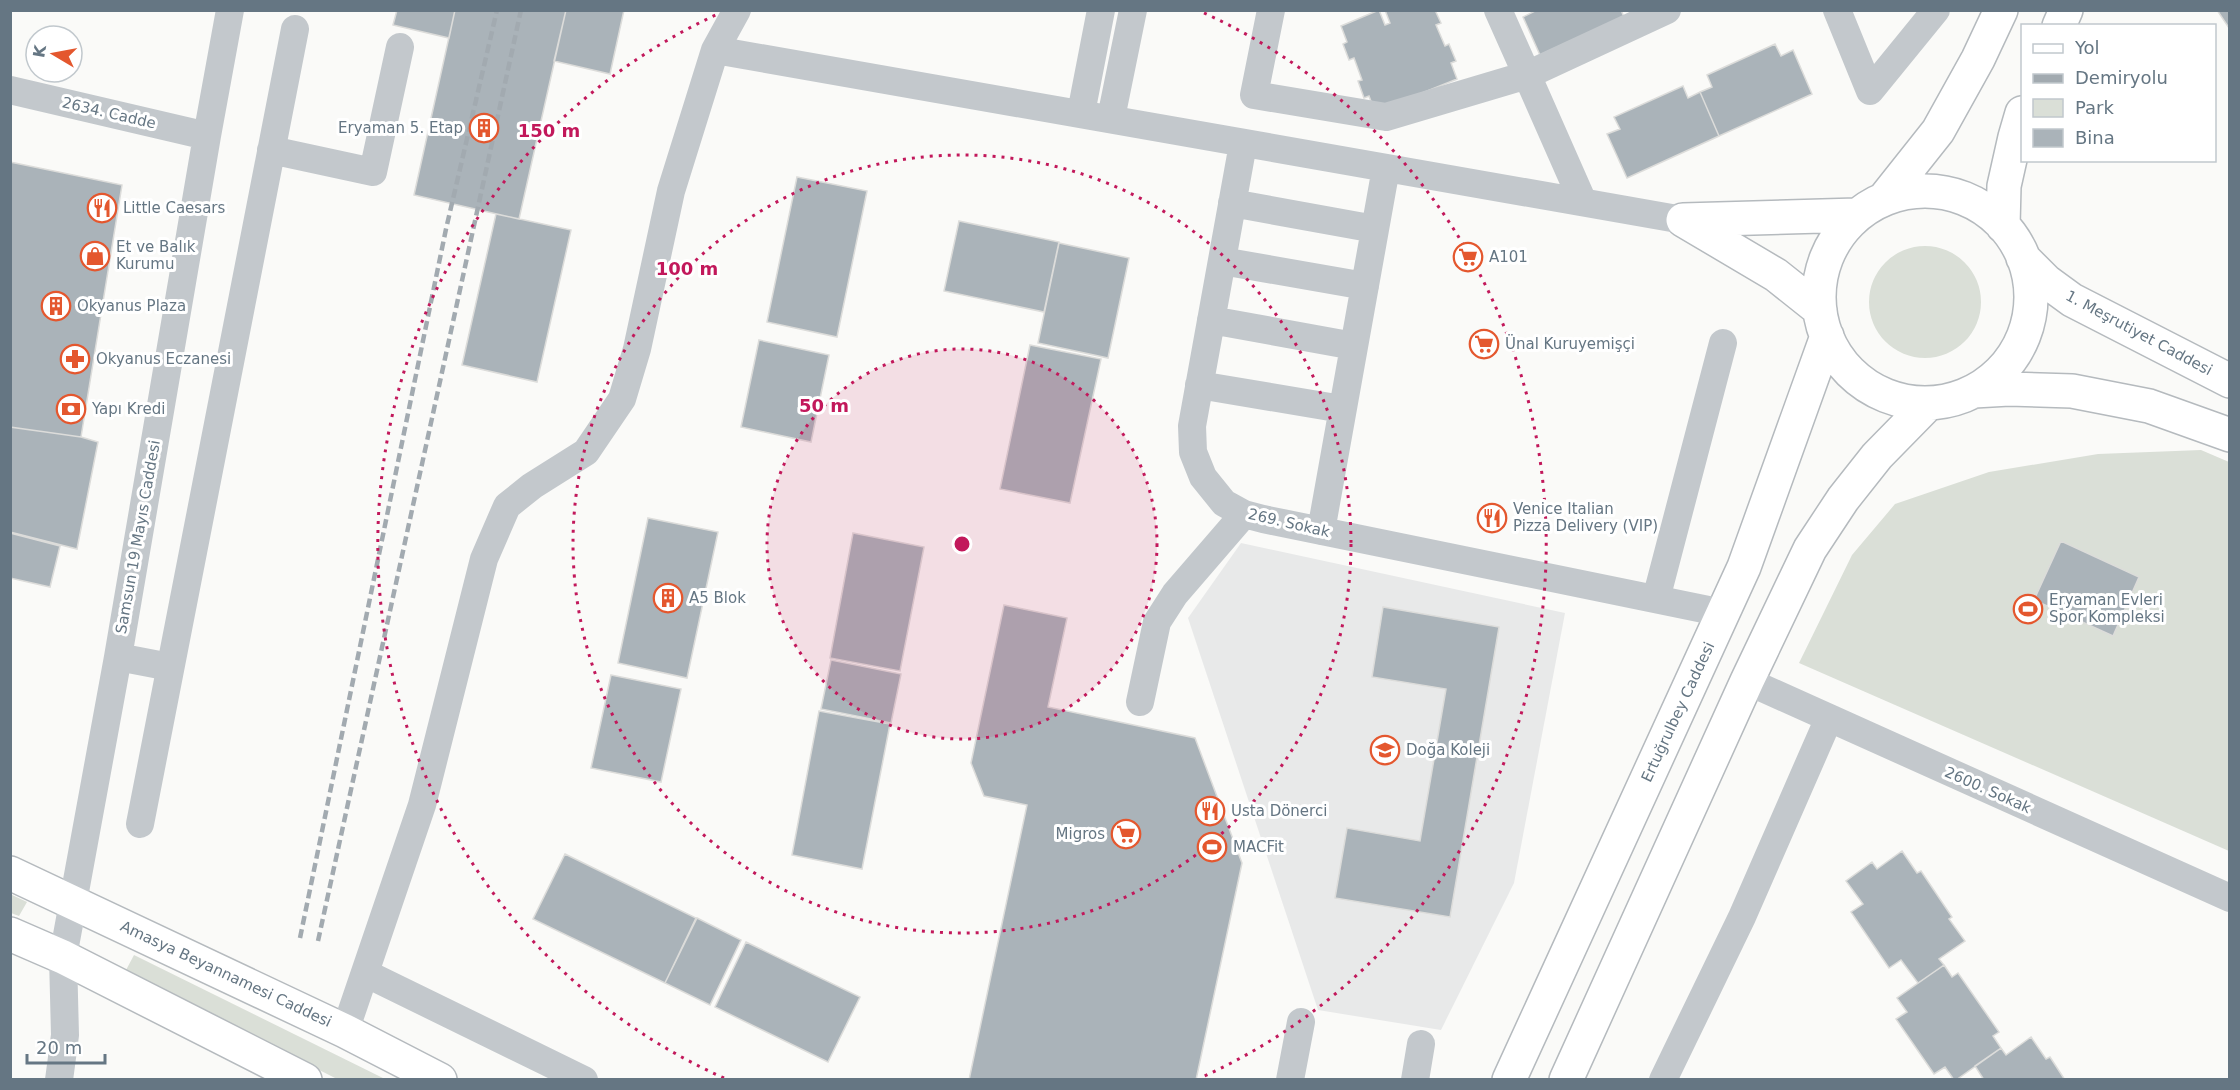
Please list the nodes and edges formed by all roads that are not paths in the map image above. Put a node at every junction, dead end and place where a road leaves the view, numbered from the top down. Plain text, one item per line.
1 (230, 10) edge
2 (737, 10) edge
3 (1101, 10) edge
4 (1132, 10) edge
5 (1271, 10) edge
6 (1498, 10) edge
7 (1667, 10) edge
8 (1837, 10) edge
9 (1936, 10) edge
10 (2001, 10) edge
11 (2066, 10) edge
12 (2060, 24) edge
13 (295, 29) dead end
14 (400, 46) dead end
15 (715, 50) junction
16 (1527, 75) junction
17 (10, 90) edge
18 (1081, 113) junction
19 (2021, 116) edge
20 (1111, 118) junction
21 (207, 136) junction
22 (1243, 144) junction
23 (271, 150) junction
24 (1386, 168) junction
25 (1583, 202) junction
26 (1232, 203) junction
27 (1870, 207) junction
28 (1683, 220) junction
29 (2003, 226) junction
30 (1375, 229) junction
31 (2023, 258) junction
32 (1222, 261) junction
33 (1365, 286) junction
34 (1212, 320) junction
35 (1823, 323) junction
36 (1723, 343) dead end
37 (1354, 346) junction
38 (2229, 381) edge
39 (1199, 385) junction
40 (1974, 391) junction
41 (1928, 404) junction
42 (1342, 409) junction
43 (2229, 435) edge
44 (1244, 514) junction
45 (1321, 531) junction
46 (1656, 599) junction
47 (1723, 613) junction
48 (118, 657) junction
49 (170, 668) junction
50 (1747, 681) junction
51 (1140, 702) dead end
52 (1829, 718) junction
53 (140, 824) dead end
54 (10, 873) edge
55 (2229, 898) edge
56 (73, 902) junction
57 (10, 934) edge
58 (63, 957) junction
59 (365, 973) junction
60 (1302, 1022) dead end
61 (345, 1031) junction
62 (1421, 1044) dead end
63 (59, 1080) edge
64 (305, 1080) edge
65 (440, 1080) edge
66 (584, 1080) edge
67 (1290, 1080) edge
68 (1415, 1080) edge
69 (1509, 1080) edge
70 (1566, 1080) edge
71 (1663, 1080) edge

1 - 21 street, Samsun 19 Mayıs Caddesi
2 - 15 street
3 - 18 street
4 - 20 street
5 - 16 street
6 - 16 street
7 - 16 street
8 - 9 street
10 - 27 main road
11 - 12 main road
13 - 23 street
14 - 23 street
15 - 18 street
15 - 59 street
16 - 25 street
17 - 21 street, 2634. Cadde
18 - 20 street
19 - 29 main road
20 - 22 street
21 - 48 street, Samsun 19 Mayıs Caddesi
22 - 24 street
22 - 26 street, 269. Sokak
23 - 49 street
24 - 25 street
24 - 30 street
25 - 28 street
26 - 30 street
26 - 32 street, 269. Sokak
27 - 28 main road
27 - 29 main road
27 - 35 main road
28 - 35 main road
29 - 31 main road
30 - 33 street
31 - 38 main road, 1. Meşrutiyet Caddesi
31 - 40 main road
32 - 33 street
32 - 34 street, 269. Sokak
33 - 37 street
34 - 37 street
34 - 39 street, 269. Sokak
35 - 41 main road
35 - 47 main road, Ertuğrulbey Caddesi
36 - 46 street
37 - 42 street
39 - 42 street
39 - 44 street, 269. Sokak
40 - 41 main road
40 - 43 main road
41 - 50 main road
42 - 45 street
44 - 45 street, 269. Sokak
44 - 51 street
45 - 46 street, 269. Sokak
46 - 47 street, 269. Sokak
47 - 69 main road, Ertuğrulbey Caddesi
48 - 49 street
48 - 56 street, Samsun 19 Mayıs Caddesi
49 - 53 street
50 - 52 street, 2600. Sokak
50 - 70 main road
52 - 55 street, 2600. Sokak
52 - 71 street
54 - 56 main road, Amasya Beyannamesi Caddesi
56 - 58 street, Samsun 19 Mayıs Caddesi
56 - 61 main road, Amasya Beyannamesi Caddesi
57 - 58 main road
58 - 63 street, Samsun 19 Mayıs Caddesi
58 - 64 main road
59 - 61 street
59 - 66 street
60 - 67 street
61 - 65 main road, Amasya Beyannamesi Caddesi
62 - 68 street

